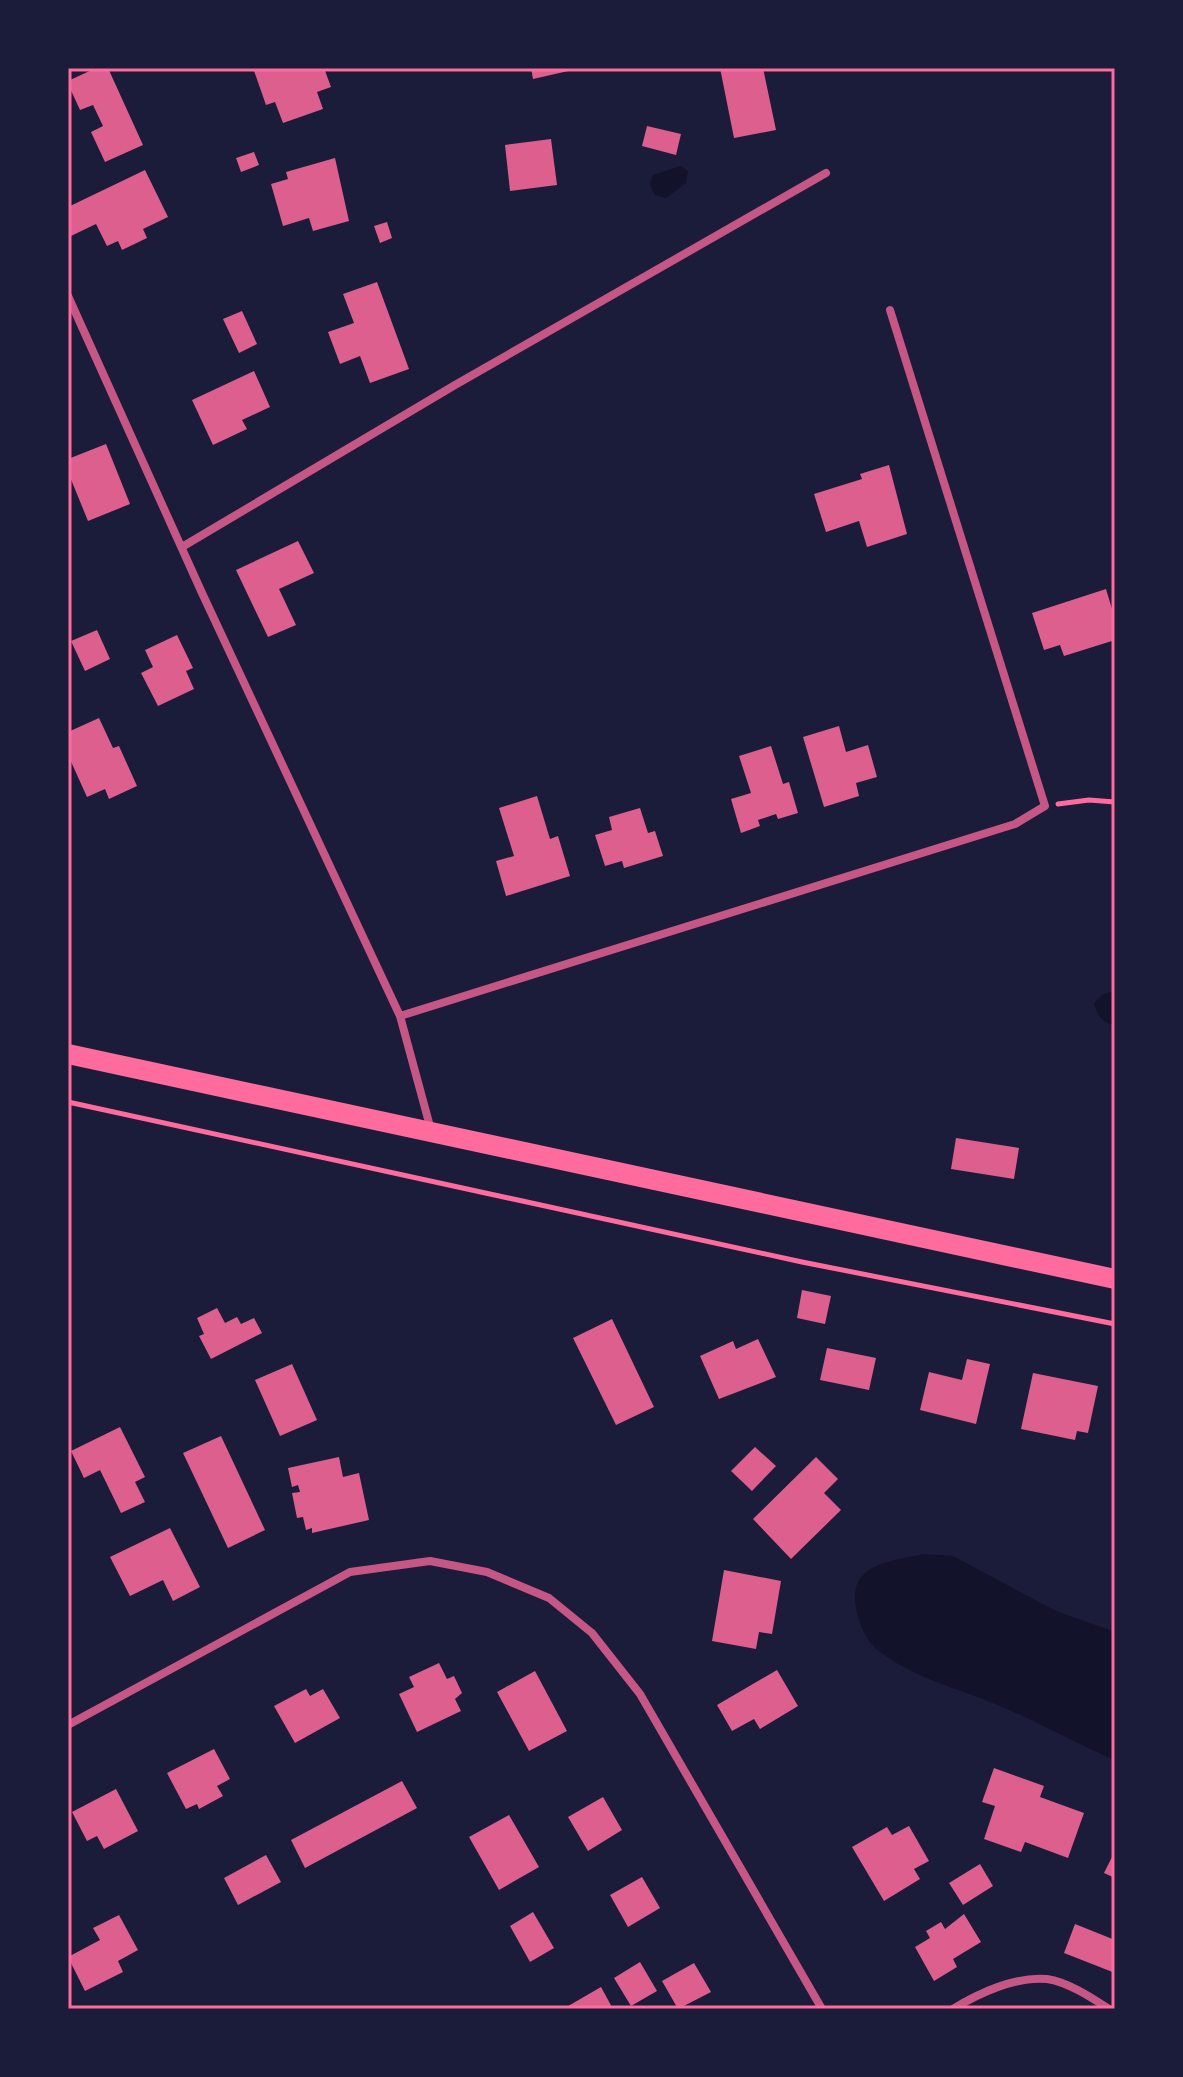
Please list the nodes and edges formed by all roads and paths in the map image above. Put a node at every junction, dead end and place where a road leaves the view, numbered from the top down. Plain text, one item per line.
1 (826, 173) dead end
2 (68, 296) edge
3 (890, 310) dead end
4 (182, 547) junction
5 (1115, 802) edge
6 (1045, 806) junction
7 (400, 1016) junction
8 (68, 1054) edge
9 (68, 1102) edge
10 (431, 1131) junction
11 (1115, 1279) edge
12 (1115, 1324) edge
13 (68, 1725) edge
14 (822, 2009) edge
15 (953, 2009) edge
16 (1109, 2009) edge

1 - 4 street
2 - 4 street
3 - 6 street
4 - 7 street
5 - 6 path
6 - 7 street
7 - 10 street
8 - 10 main road
9 - 12 path
10 - 11 main road
13 - 14 street
15 - 16 street

